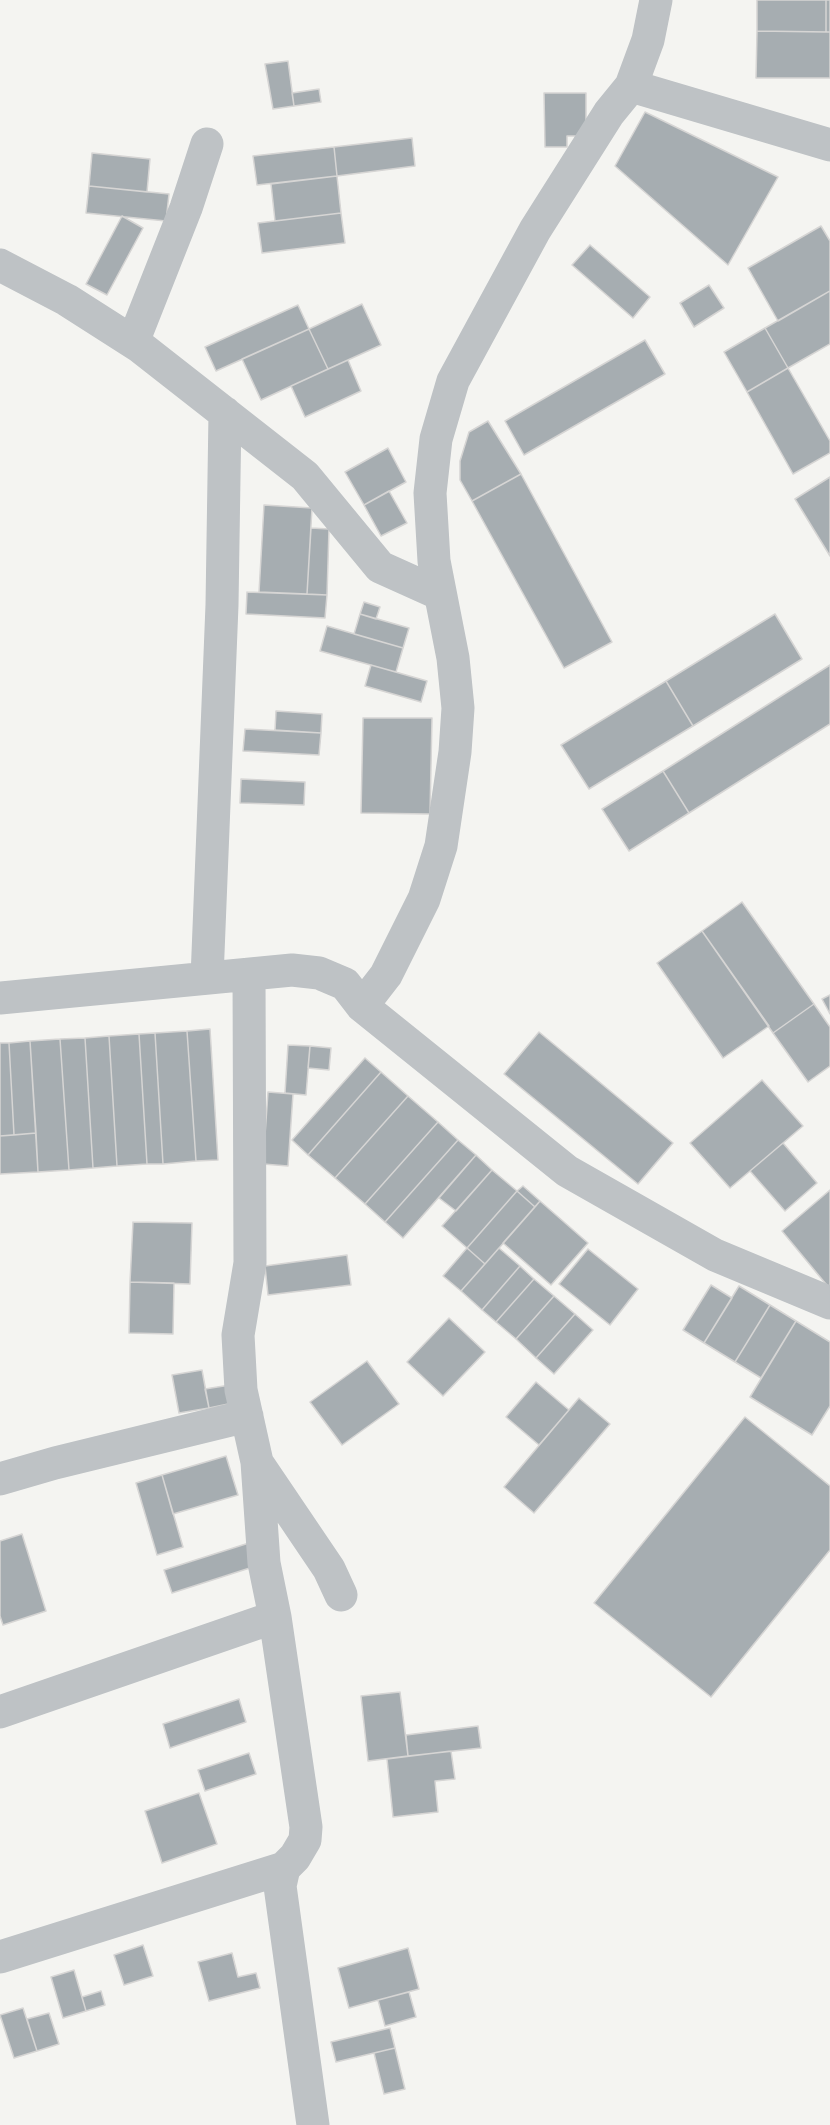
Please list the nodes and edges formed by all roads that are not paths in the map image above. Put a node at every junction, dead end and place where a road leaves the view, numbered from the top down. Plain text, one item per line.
1 (656, 0) edge
2 (631, 86) junction
3 (207, 144) dead end
4 (830, 145) edge
5 (0, 265) edge
6 (134, 342) junction
7 (225, 413) junction
8 (440, 594) junction
9 (249, 975) junction
10 (207, 978) junction
11 (0, 998) edge
12 (362, 1006) junction
13 (830, 1303) edge
14 (247, 1416) junction
15 (257, 1462) junction
16 (0, 1479) edge
17 (341, 1595) dead end
18 (275, 1617) junction
19 (0, 1712) edge
20 (284, 1868) junction
21 (0, 1957) edge
22 (313, 2125) edge

1 - 2 street
2 - 4 street
2 - 8 street
3 - 6 street
5 - 6 street
6 - 7 street
7 - 8 street
7 - 10 street
8 - 12 street
9 - 10 street
9 - 12 street
9 - 14 street
10 - 11 street
12 - 13 street
14 - 15 street
14 - 16 street
15 - 17 street
15 - 18 street
18 - 19 street
18 - 20 street
20 - 21 street
20 - 22 street

